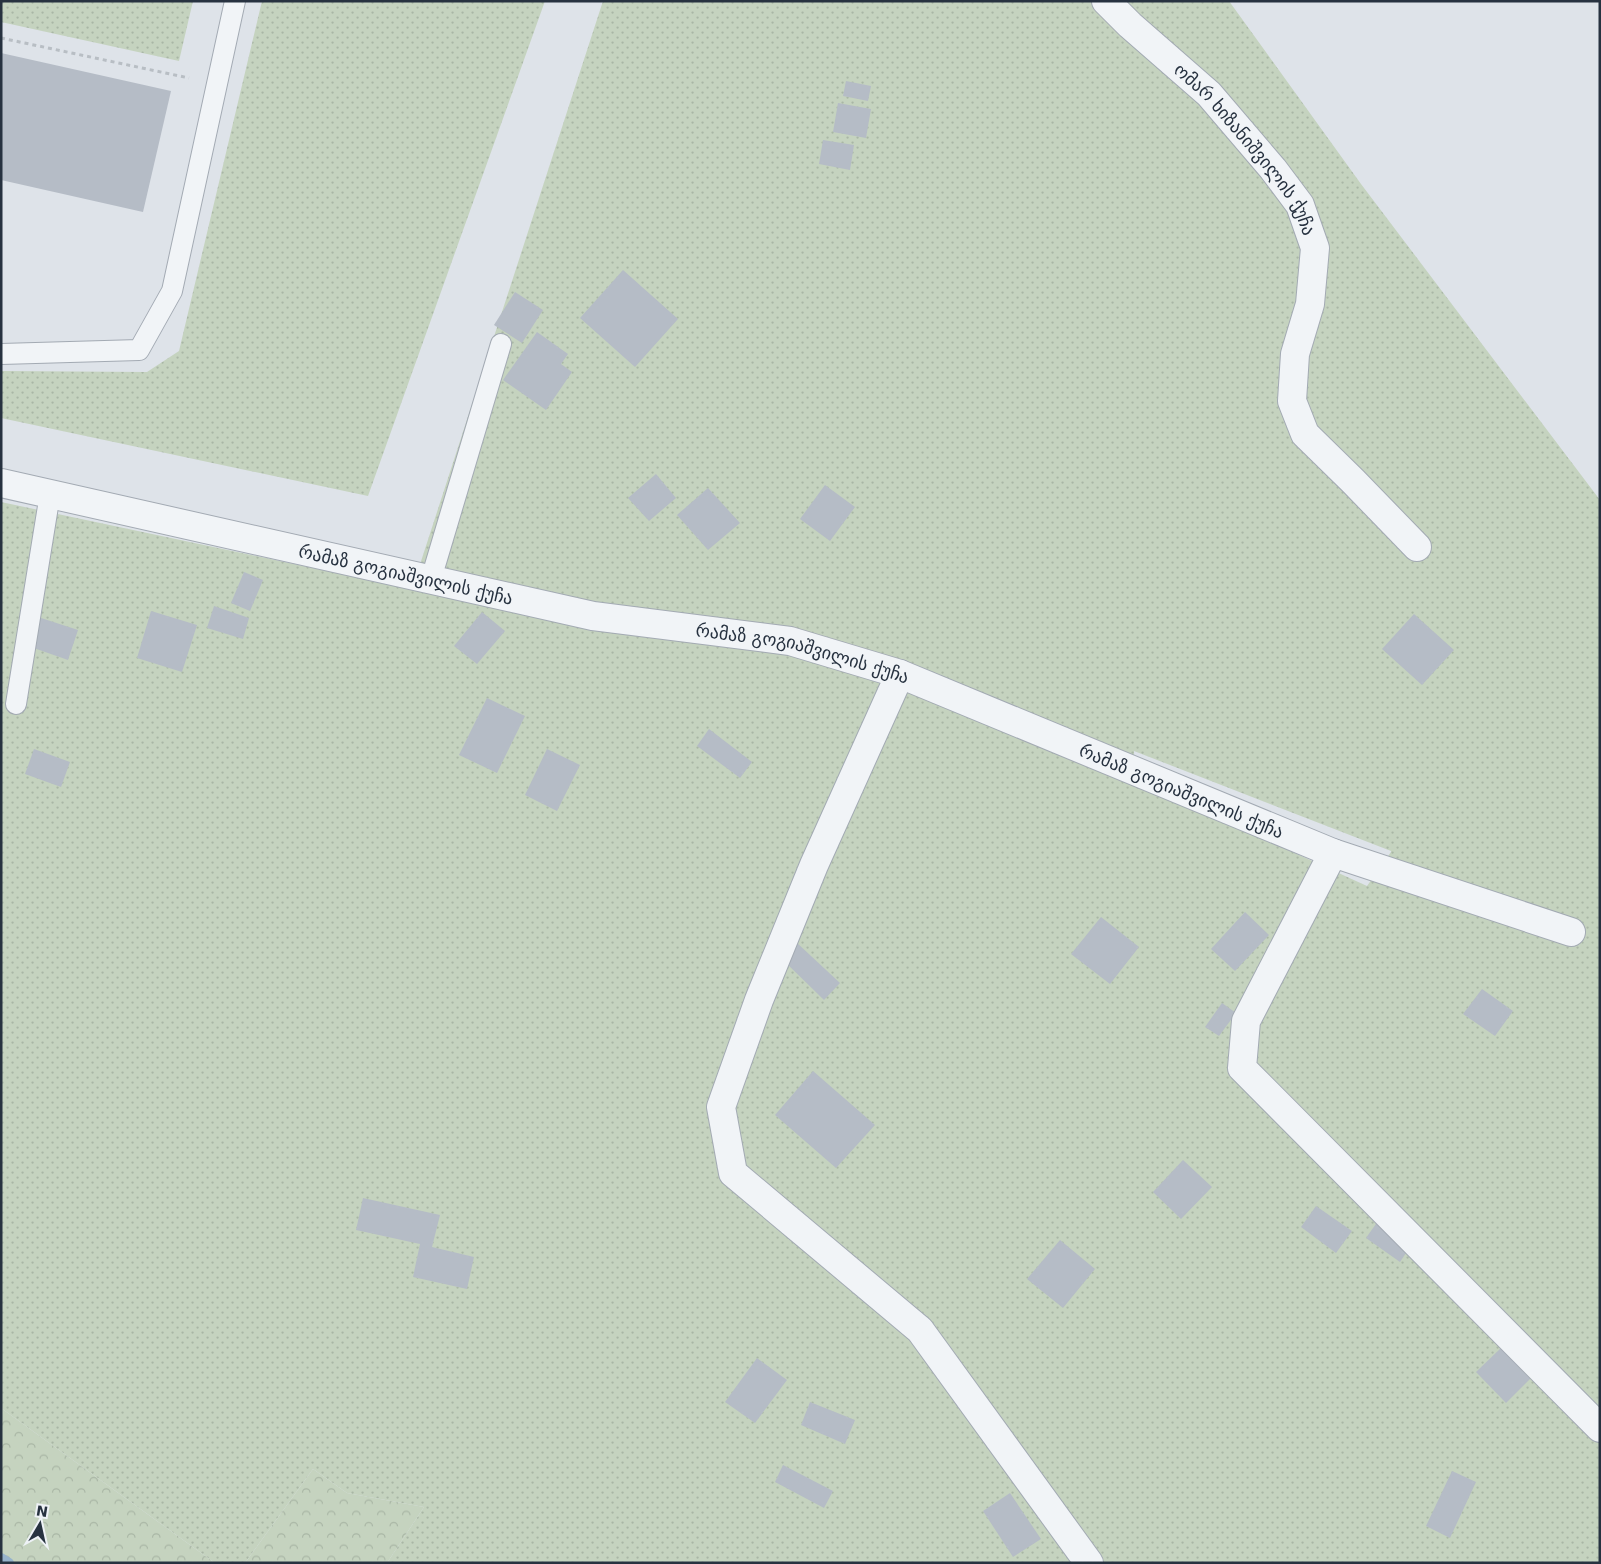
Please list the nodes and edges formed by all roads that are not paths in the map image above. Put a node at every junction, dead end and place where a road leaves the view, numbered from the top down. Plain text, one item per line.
1 (235, 1) edge
2 (1106, 1) edge
3 (501, 344) dead end
4 (1, 354) edge
5 (1, 483) edge
6 (50, 494) junction
7 (1417, 547) dead end
8 (431, 579) junction
9 (900, 674) junction
10 (16, 704) dead end
11 (1333, 853) junction
12 (1571, 932) dead end
13 (1600, 1428) edge
14 (1089, 1563) edge

1 - 4 lane
2 - 7 street, ომარ ხიზანიშვილის ქუჩა
3 - 8 lane
5 - 6 street, რამაზ გოგიაშვილის ქუჩა
6 - 8 street, რამაზ გოგიაშვილის ქუჩა
6 - 10 lane
8 - 9 street, რამაზ გოგიაშვილის ქუჩა
9 - 11 street, რამაზ გოგიაშვილის ქუჩა
9 - 14 street
11 - 12 street, რამაზ გოგიაშვილის ქუჩა
11 - 13 street

